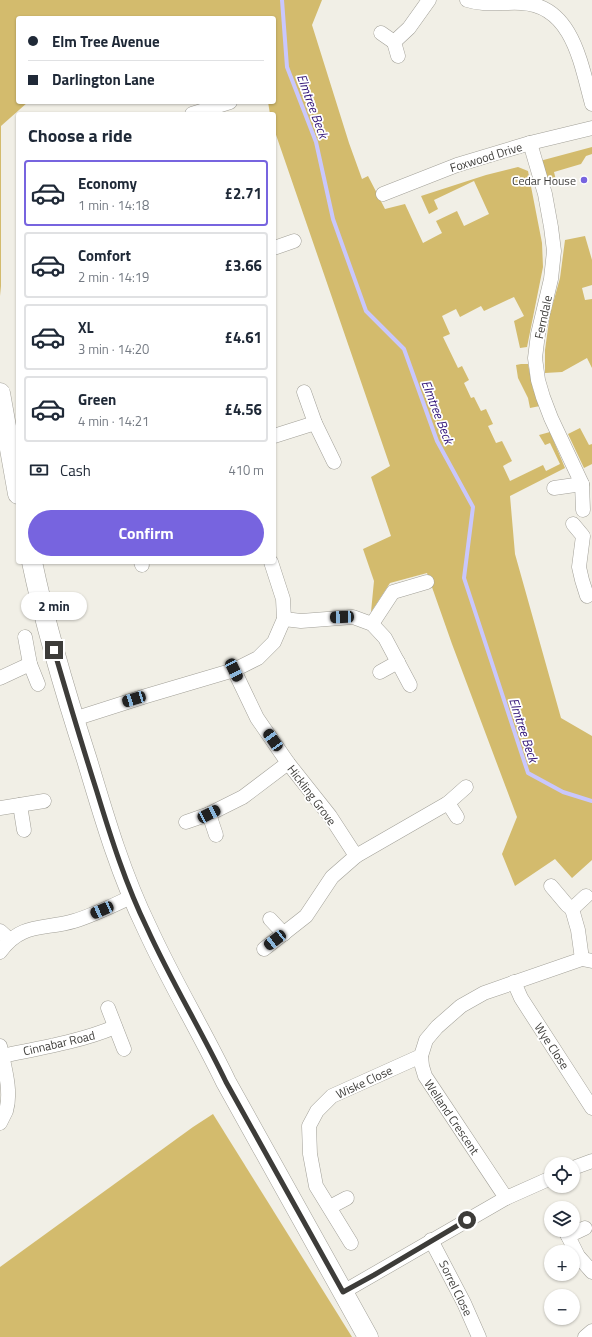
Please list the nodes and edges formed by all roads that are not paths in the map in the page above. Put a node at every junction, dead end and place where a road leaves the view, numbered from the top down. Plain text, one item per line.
1 (429, 0) edge
2 (467, 0) edge
3 (551, 5) edge
4 (380, 33) dead end
5 (394, 42) junction
6 (398, 56) dead end
7 (226, 104) edge
8 (592, 104) edge
9 (215, 110) edge
10 (204, 112) edge
11 (592, 128) edge
12 (530, 143) junction
13 (383, 194) dead end
14 (294, 241) dead end
15 (276, 247) edge
16 (304, 392) dead end
17 (0, 393) edge
18 (315, 423) junction
19 (12, 434) edge
20 (276, 435) edge
21 (334, 462) dead end
22 (16, 474) edge
23 (582, 484) junction
24 (554, 488) dead end
25 (583, 510) dead end
26 (573, 524) dead end
27 (587, 535) edge
28 (32, 564) edge
29 (272, 564) edge
30 (427, 582) dead end
31 (587, 596) dead end
32 (284, 619) junction
33 (372, 624) junction
34 (25, 636) dead end
35 (398, 662) junction
36 (30, 664) junction
37 (234, 670) junction
38 (380, 672) dead end
39 (0, 678) edge
40 (38, 684) dead end
41 (410, 686) dead end
42 (74, 719) junction
43 (288, 763) junction
44 (466, 787) dead end
45 (44, 801) dead end
46 (448, 803) junction
47 (20, 805) junction
48 (0, 808) edge
49 (209, 814) junction
50 (457, 817) dead end
51 (186, 822) dead end
52 (24, 830) dead end
53 (216, 835) dead end
54 (356, 856) junction
55 (551, 886) dead end
56 (133, 896) junction
57 (586, 896) dead end
58 (572, 909) junction
59 (270, 919) dead end
60 (284, 934) junction
61 (5, 936) edge
62 (264, 949) dead end
63 (0, 952) edge
64 (587, 960) edge
65 (514, 982) junction
66 (108, 1008) dead end
67 (115, 1027) junction
68 (124, 1049) dead end
69 (1, 1051) edge
70 (421, 1056) junction
71 (592, 1108) edge
72 (0, 1123) edge
73 (592, 1161) edge
74 (580, 1165) edge
75 (544, 1181) edge
76 (347, 1198) dead end
77 (506, 1198) junction
78 (330, 1207) junction
79 (585, 1228) dead end
80 (580, 1229) edge
81 (568, 1237) edge
82 (431, 1240) junction
83 (352, 1242) dead end
84 (592, 1272) edge
85 (343, 1292) junction
86 (592, 1331) edge
87 (368, 1337) edge
88 (479, 1337) edge
89 (585, 1337) edge

1 - 5 street
2 - 3 street
3 - 8 street
4 - 5 street
5 - 6 street
7 - 9 street
9 - 10 street
11 - 12 street, Foxwood Drive
12 - 13 street, Foxwood Drive
12 - 23 street, Ferndale
14 - 15 street
16 - 18 street
17 - 19 street
18 - 20 street
18 - 21 street
19 - 22 street
23 - 24 street
23 - 25 street, Ferndale
26 - 27 street
27 - 31 street
28 - 42 street
29 - 32 street
30 - 33 street
32 - 33 street
32 - 37 street
33 - 35 street
34 - 36 street
35 - 38 street
35 - 41 street
36 - 39 street
36 - 40 street
37 - 42 street
37 - 43 street, Hickling Grove
42 - 56 street
43 - 49 street
43 - 54 street, Hickling Grove
44 - 46 street
45 - 47 street
46 - 50 street
46 - 54 street
47 - 48 street
47 - 52 street
49 - 51 street
49 - 53 street
54 - 60 street
55 - 58 street
56 - 61 street
56 - 85 street
57 - 58 street
58 - 64 street
59 - 60 street
60 - 62 street
61 - 63 street
64 - 65 street
65 - 70 street
65 - 71 street, Wye Close
66 - 67 street
67 - 68 street
67 - 69 street, Cinnabar Road
69 - 72 street
70 - 77 street, Welland Crescent
70 - 78 street, Wiske Close
73 - 74 street
75 - 77 street
76 - 78 street
77 - 82 street
78 - 83 street, Wiske Close
79 - 80 street
81 - 84 street
82 - 85 street
82 - 88 street, Sorrel Close
85 - 87 street
86 - 89 street

